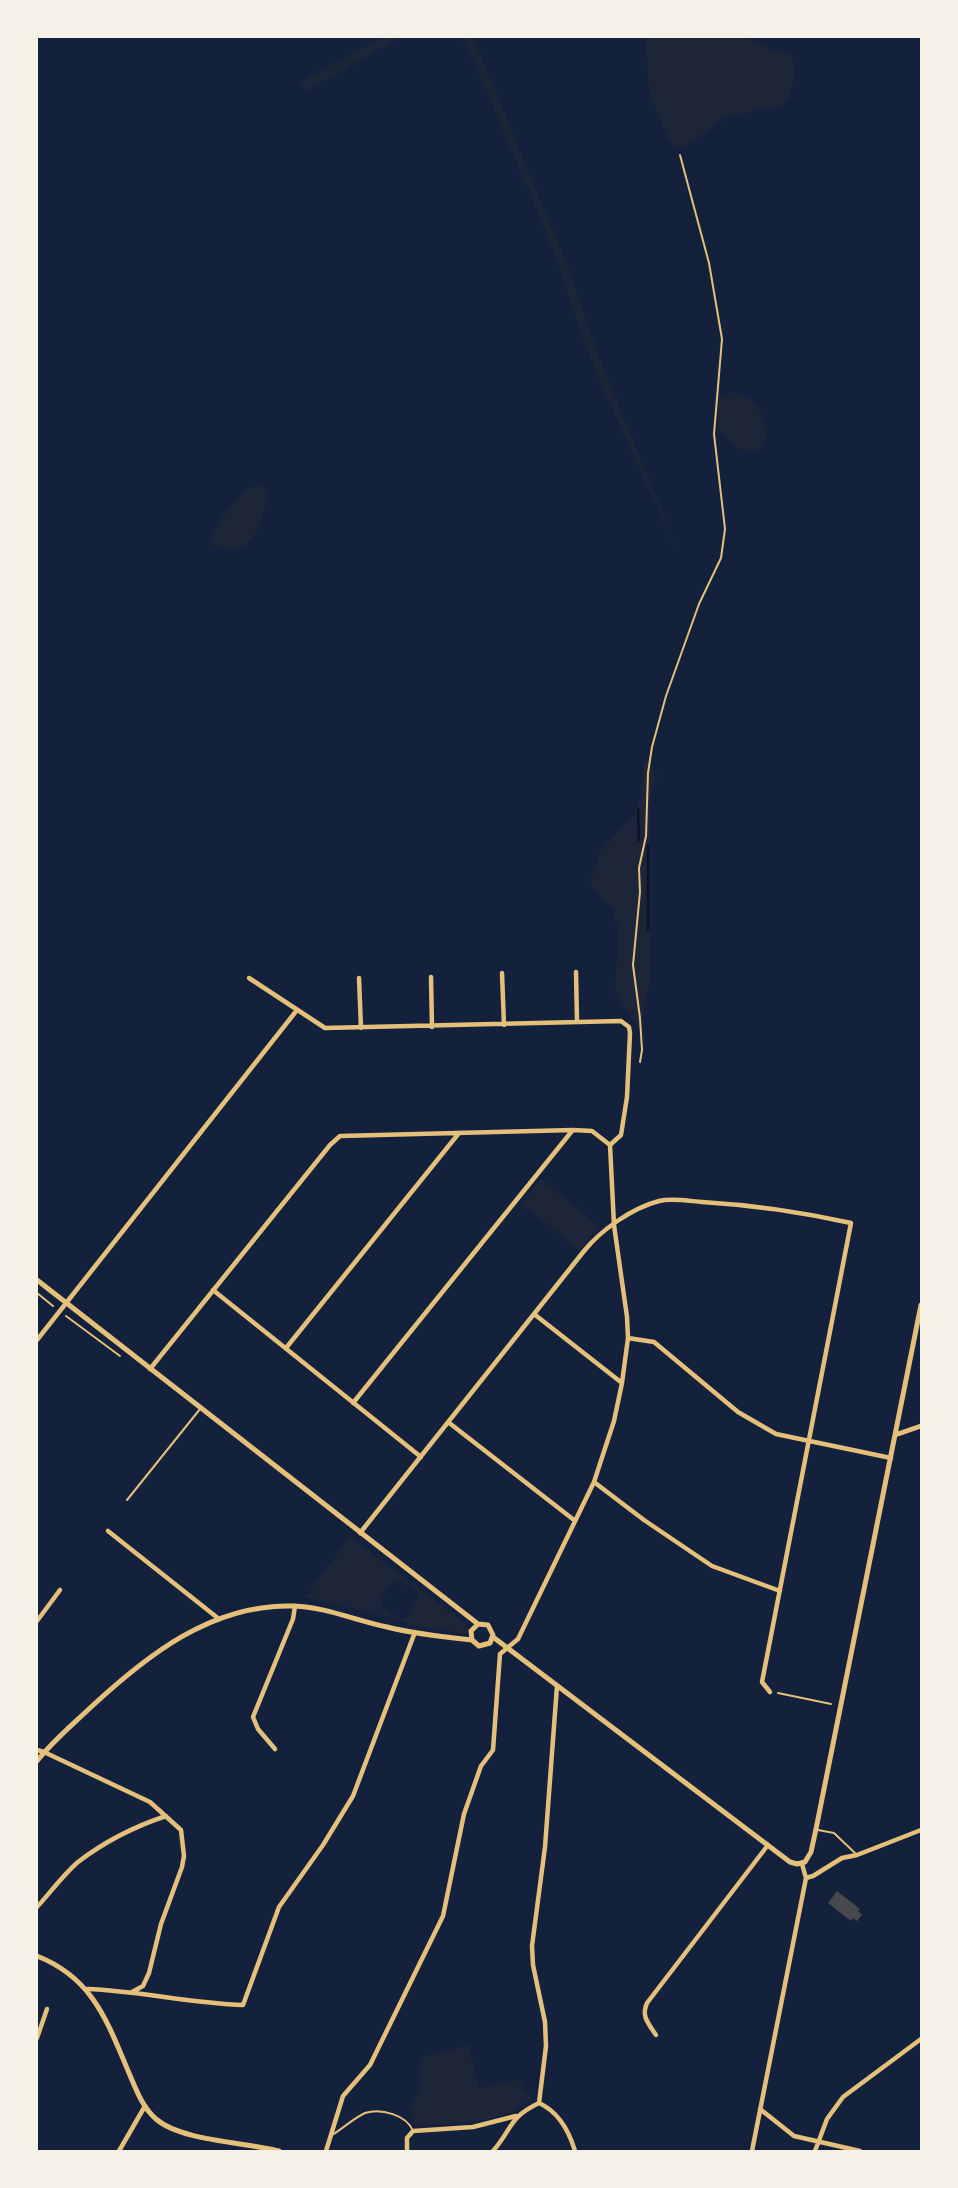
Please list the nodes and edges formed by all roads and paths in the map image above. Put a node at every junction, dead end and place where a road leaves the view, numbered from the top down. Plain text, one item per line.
1 (680, 155) dead end
2 (576, 972) dead end
3 (502, 974) dead end
4 (431, 977) dead end
5 (249, 978) dead end
6 (359, 978) dead end
7 (297, 1010) junction
8 (577, 1022) junction
9 (504, 1024) junction
10 (432, 1027) junction
11 (360, 1028) junction
12 (640, 1062) dead end
13 (573, 1130) junction
14 (459, 1133) junction
15 (610, 1145) junction
16 (614, 1225) junction
17 (37, 1280) edge
18 (213, 1290) junction
19 (37, 1293) edge
20 (66, 1303) junction
21 (921, 1305) edge
22 (59, 1311) junction
23 (534, 1314) junction
24 (628, 1338) junction
25 (37, 1340) edge
26 (286, 1348) junction
27 (125, 1349) junction
28 (150, 1368) junction
29 (622, 1383) junction
30 (353, 1403) junction
31 (201, 1408) junction
32 (448, 1422) junction
33 (921, 1426) edge
34 (895, 1435) junction
35 (809, 1442) junction
36 (421, 1457) junction
37 (891, 1458) junction
38 (594, 1482) junction
39 (127, 1500) dead end
40 (574, 1520) junction
41 (108, 1531) dead end
42 (360, 1533) junction
43 (60, 1590) dead end
44 (780, 1591) junction
45 (295, 1606) junction
46 (219, 1619) junction
47 (37, 1621) edge
48 (478, 1624) junction
49 (415, 1632) junction
50 (472, 1640) junction
51 (491, 1640) junction
52 (506, 1646) junction
53 (558, 1685) junction
54 (770, 1692) joint
55 (831, 1704) dead end
56 (275, 1749) dead end
57 (37, 1750) edge
58 (44, 1752) junction
59 (37, 1761) edge
60 (167, 1815) junction
61 (816, 1829) junction
62 (921, 1830) edge
63 (768, 1845) junction
64 (857, 1855) junction
65 (802, 1864) junction
66 (806, 1878) junction
67 (37, 1907) edge
68 (37, 1956) edge
69 (87, 1989) junction
70 (131, 1993) junction
71 (47, 2009) dead end
72 (656, 2035) dead end
73 (37, 2038) edge
74 (921, 2039) edge
75 (539, 2103) junction
76 (145, 2106) junction
77 (760, 2109) junction
78 (516, 2116) junction
79 (413, 2131) junction
80 (331, 2136) junction
81 (817, 2142) junction
82 (119, 2151) edge
83 (279, 2151) edge
84 (326, 2151) edge
85 (407, 2151) edge
86 (493, 2151) edge
87 (575, 2151) edge
88 (752, 2151) edge
89 (815, 2151) edge
90 (860, 2151) edge

1 - 12 path
2 - 8 street
3 - 9 street
4 - 10 street
5 - 7 street
6 - 11 street
7 - 11 street
7 - 20 street
8 - 9 street
8 - 15 street
9 - 10 street
10 - 11 street
13 - 14 street
13 - 15 street
13 - 30 street
14 - 18 street
14 - 26 street
15 - 16 street
16 - 23 street
16 - 24 street
16 - 35 street
17 - 20 street
18 - 26 street
18 - 28 street
19 - 22 path
20 - 22 street
20 - 27 street
21 - 34 street
22 - 25 street
22 - 27 path
23 - 29 street
23 - 32 street
24 - 29 street
24 - 35 street
26 - 30 street
27 - 28 street
28 - 31 street
29 - 38 street
30 - 36 street
31 - 39 lane
31 - 42 street
32 - 36 street
32 - 40 street
33 - 34 street
34 - 37 street
35 - 37 street
35 - 44 street
36 - 42 street
37 - 61 street
38 - 40 street
38 - 44 street
40 - 52 street
41 - 46 street
42 - 48 street
43 - 47 street
44 - 54 street
45 - 46 street
45 - 49 street
45 - 56 street
46 - 58 street
48 - 50 street
48 - 51 street
49 - 50 street
49 - 70 street
50 - 51 street
51 - 52 street
52 - 53 street
52 - 80 street
53 - 63 street
53 - 75 street
54 - 55 path
57 - 58 street
58 - 59 street
58 - 60 street
60 - 67 street
60 - 70 street
61 - 64 lane
61 - 65 street
62 - 64 street
63 - 65 street
63 - 72 street
64 - 66 street
65 - 66 street
66 - 77 street
68 - 69 street
69 - 70 street
69 - 76 street
71 - 73 street
74 - 81 street
75 - 78 street
75 - 87 street
76 - 82 street
76 - 83 street
77 - 81 street
77 - 88 street
78 - 79 street
78 - 86 street
79 - 80 lane
79 - 85 street
80 - 84 street
81 - 89 street
81 - 90 street

